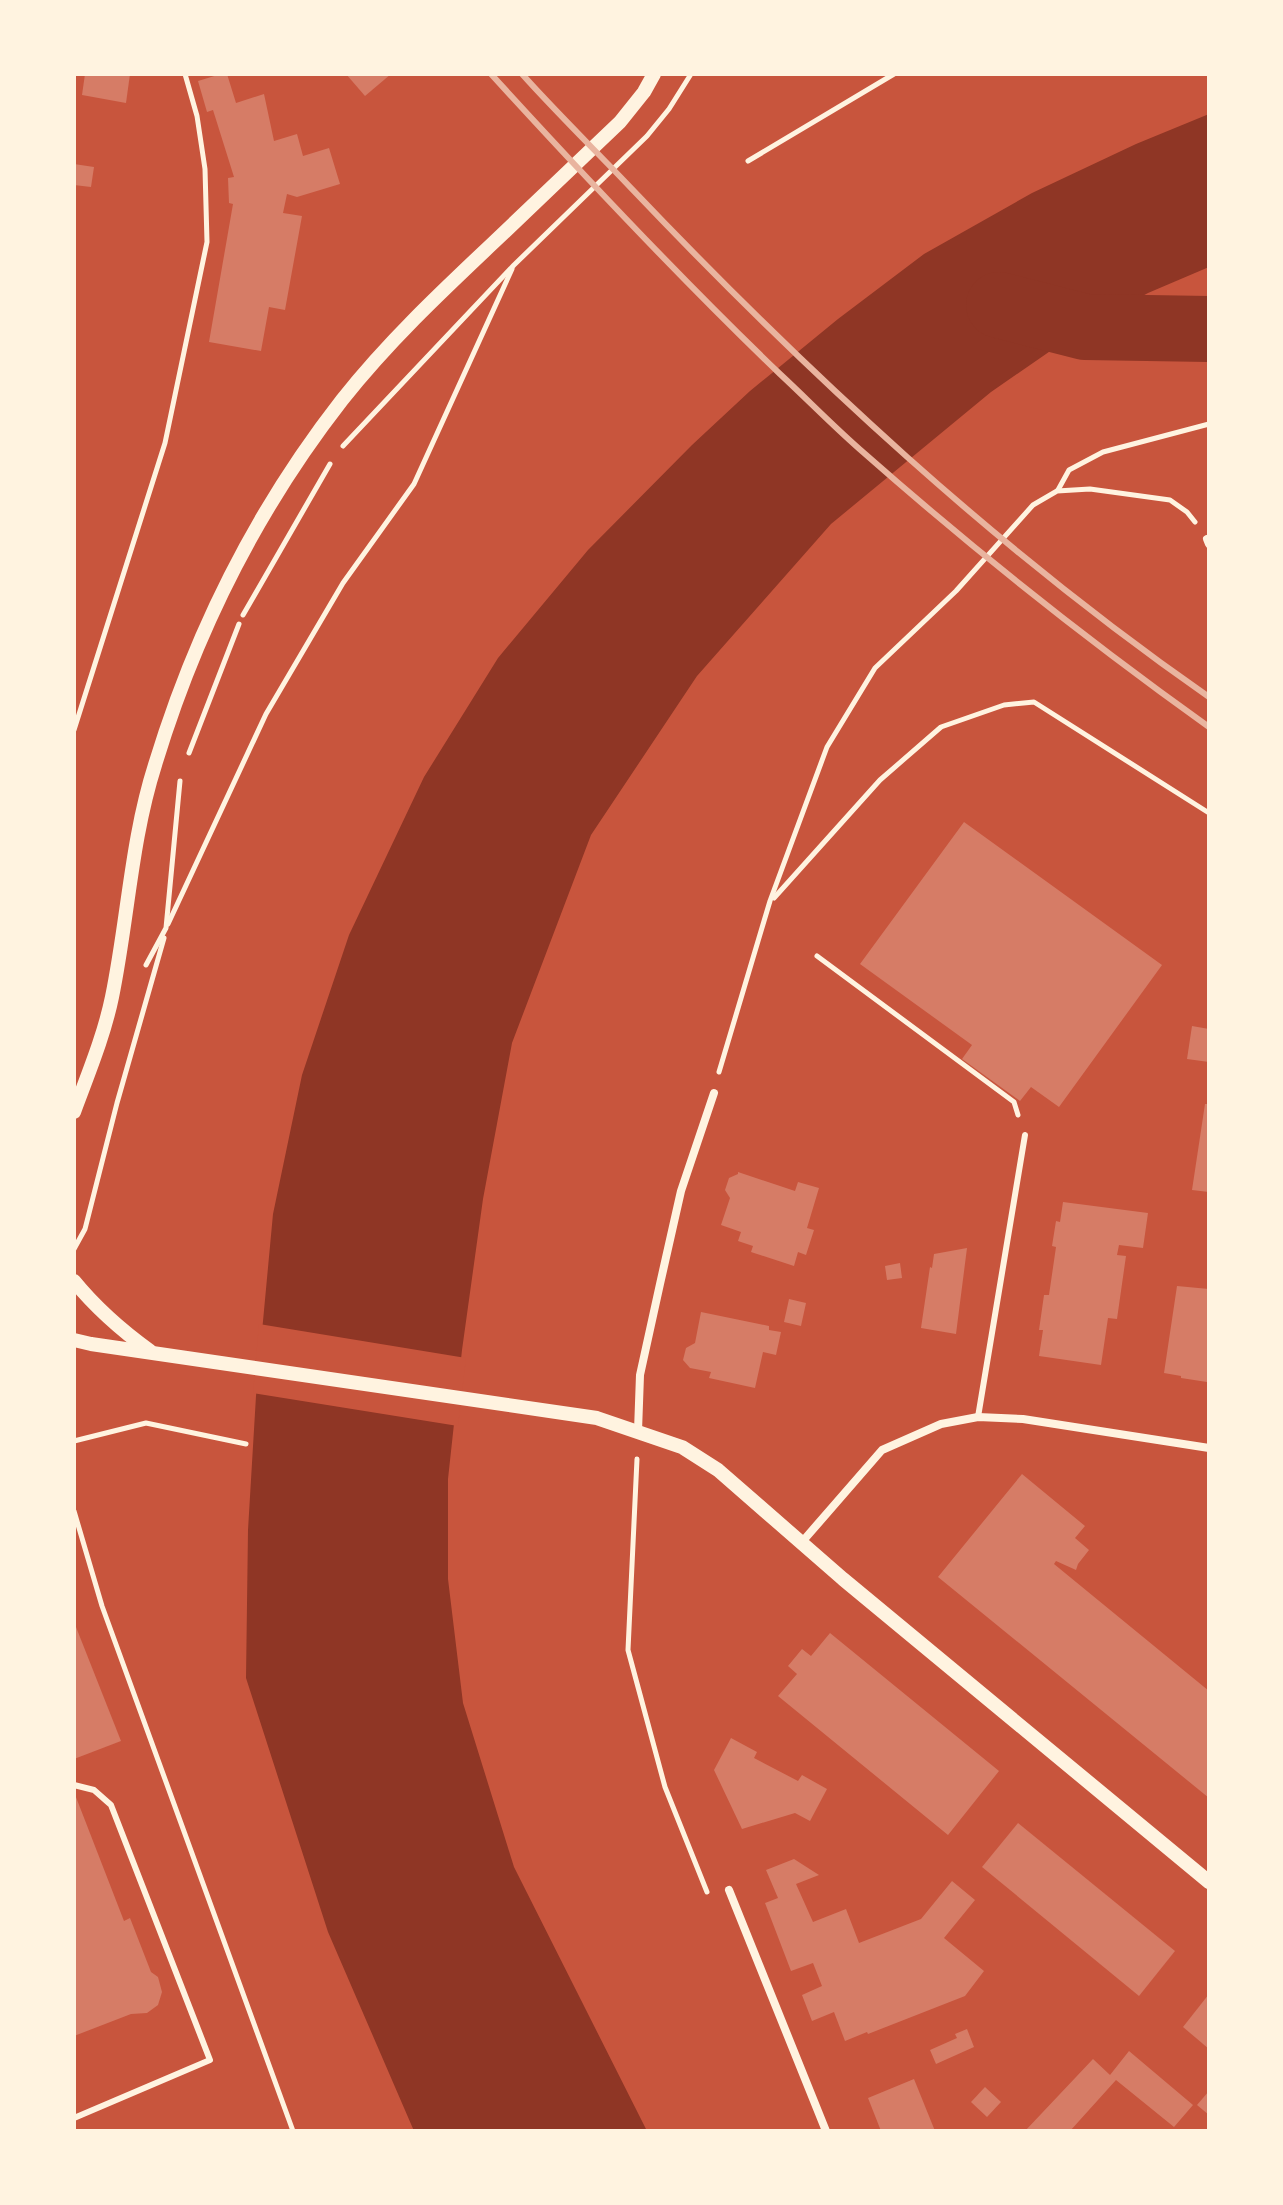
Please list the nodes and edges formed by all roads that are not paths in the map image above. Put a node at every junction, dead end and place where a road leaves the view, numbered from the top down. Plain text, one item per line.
1 (654, 74) edge
2 (714, 1093) road end
3 (74, 1112) edge
4 (1025, 1135) road end
5 (74, 1281) edge
6 (74, 1340) edge
7 (153, 1353) junction
8 (978, 1417) junction
9 (638, 1431) junction
10 (1209, 1448) edge
11 (802, 1542) junction
12 (74, 1785) edge
13 (1209, 1882) edge
14 (729, 1890) dead end
15 (74, 2118) edge
16 (826, 2131) edge

1 - 3 street
2 - 9 street
4 - 8 lane
5 - 7 street
6 - 7 street
7 - 9 street
8 - 10 street
8 - 11 street
9 - 11 street
11 - 13 street
12 - 15 lane
14 - 16 street

